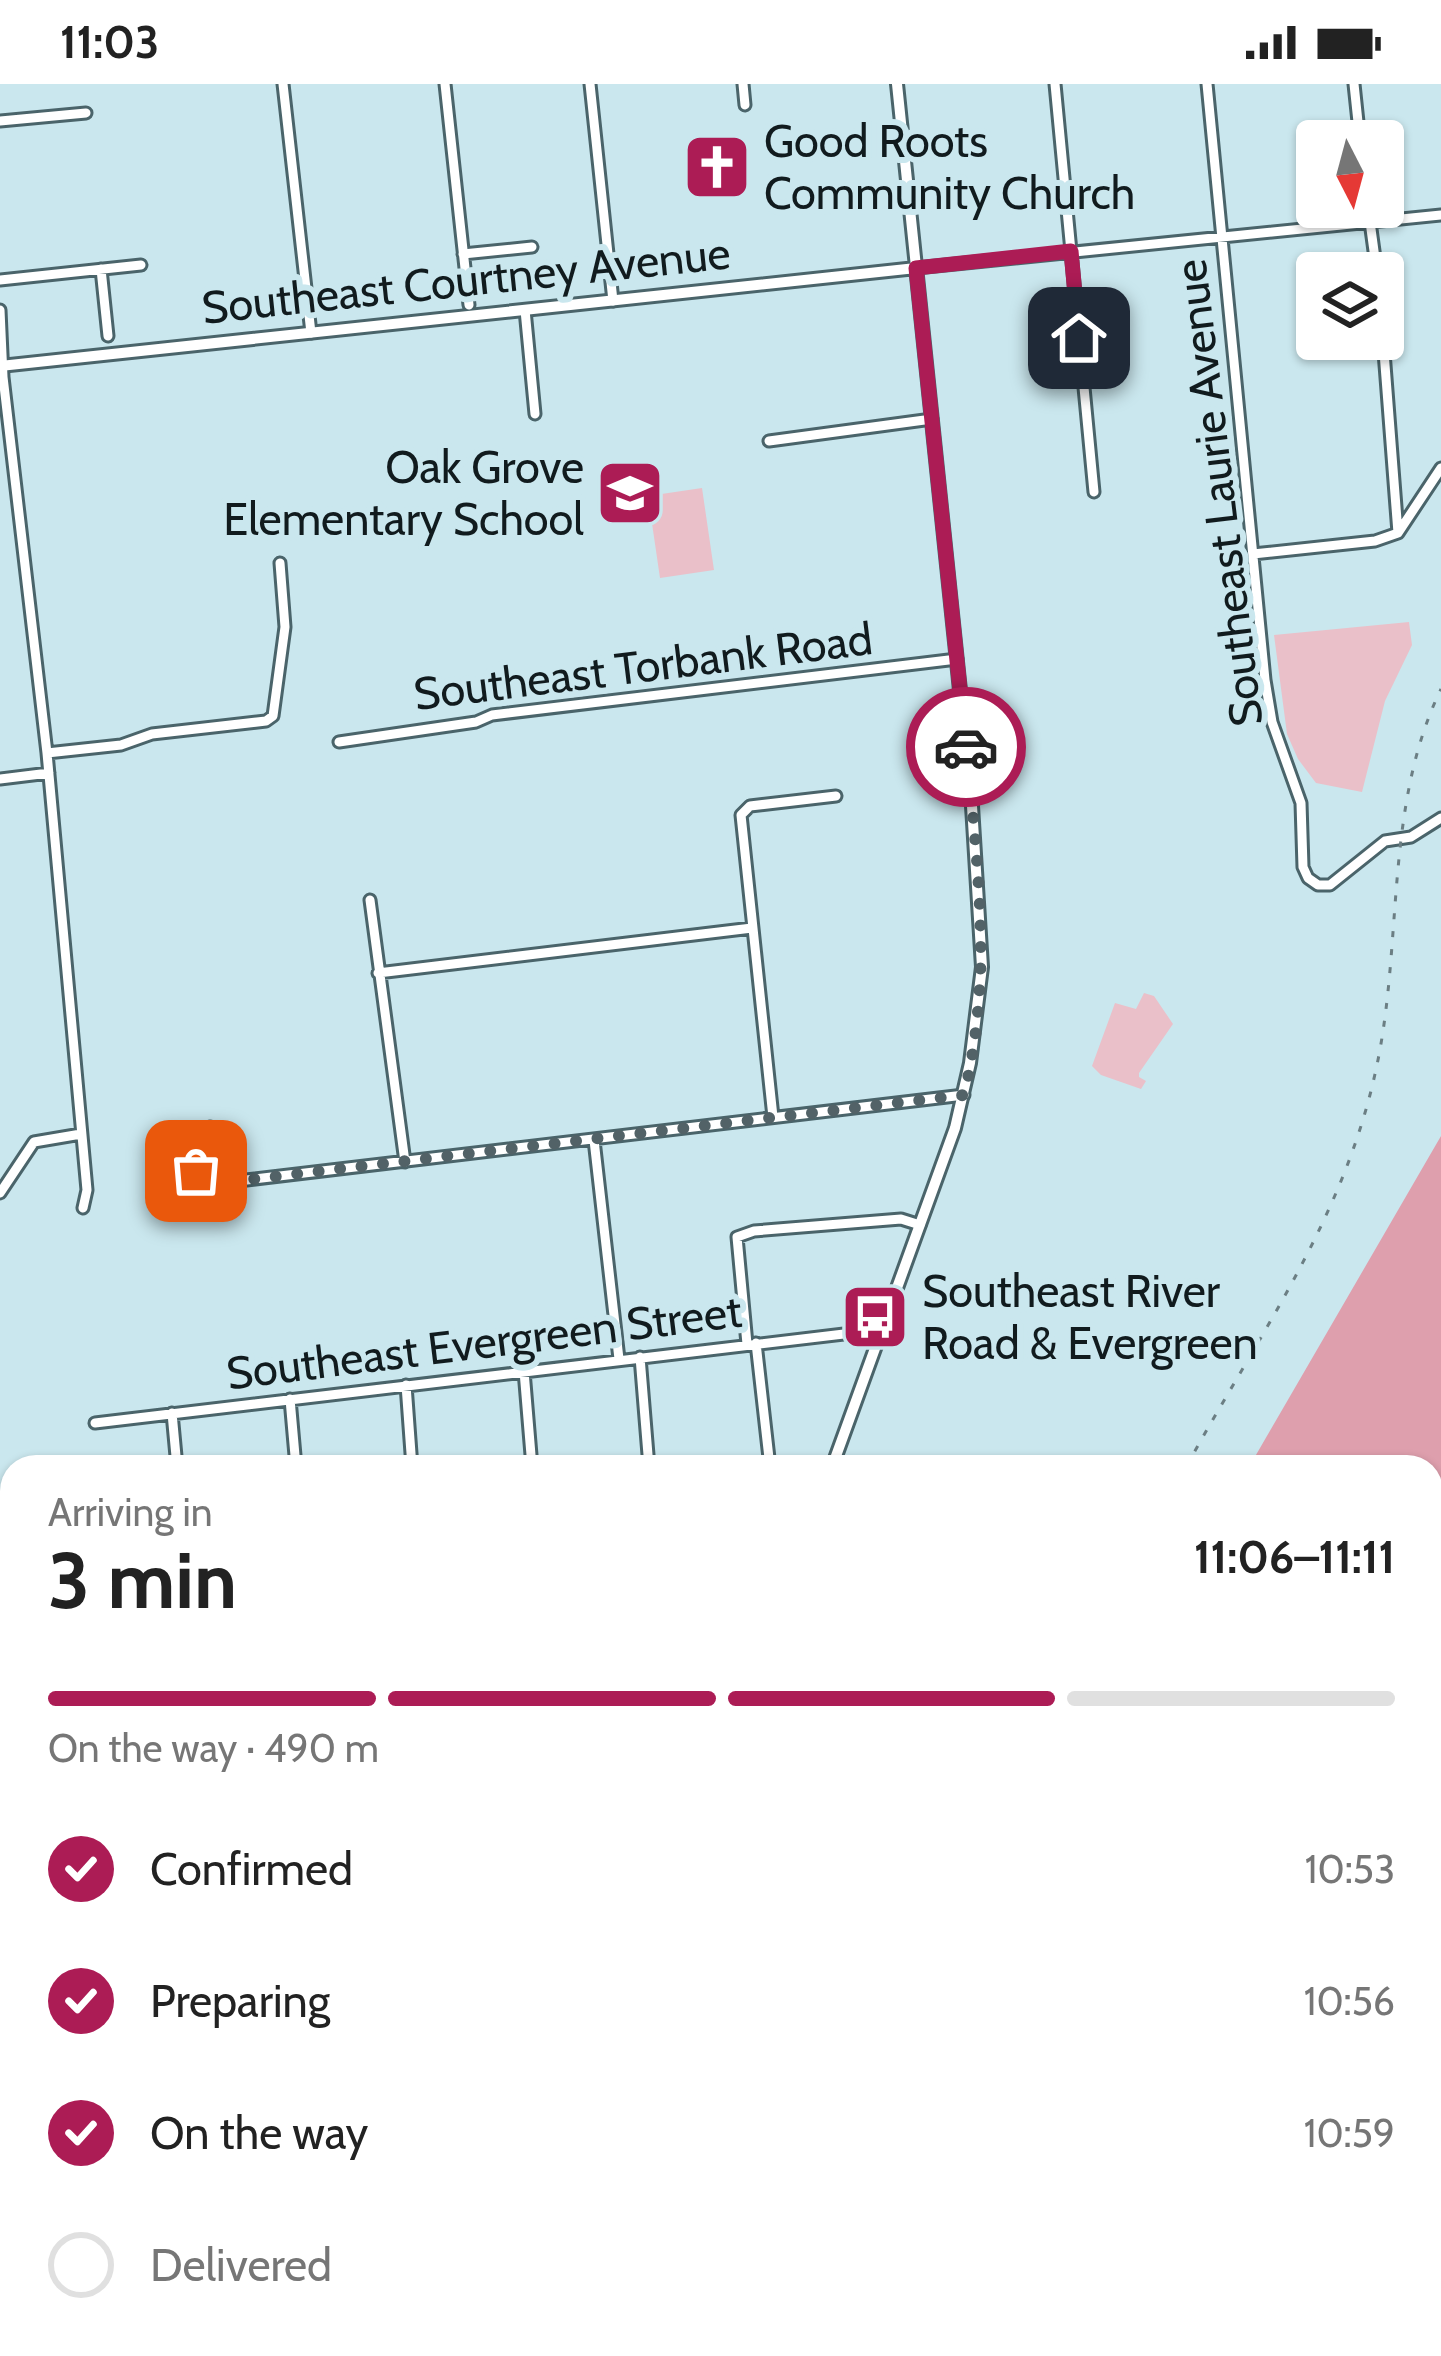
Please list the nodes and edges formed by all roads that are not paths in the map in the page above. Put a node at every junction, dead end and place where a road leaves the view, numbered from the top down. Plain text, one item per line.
1 (283, 84) edge
2 (445, 84) edge
3 (590, 84) edge
4 (743, 84) edge
5 (897, 84) edge
6 (1055, 84) edge
7 (1207, 84) edge
8 (1354, 84) edge
9 (746, 105) dead end
10 (86, 113) dead end
11 (1358, 120) edge
12 (0, 121) edge
13 (1441, 215) edge
14 (1404, 218) edge
15 (1302, 228) edge
16 (1221, 236) junction
17 (532, 247) dead end
18 (1071, 251) junction
19 (463, 254) junction
20 (141, 265) dead end
21 (916, 268) junction
22 (101, 269) junction
23 (0, 280) edge
24 (613, 301) junction
25 (0, 310) edge
26 (525, 310) junction
27 (469, 311) junction
28 (311, 333) junction
29 (108, 336) dead end
30 (1384, 360) edge
31 (2, 366) edge
32 (535, 413) dead end
33 (932, 419) junction
34 (770, 441) dead end
35 (1441, 469) edge
36 (1094, 492) dead end
37 (1398, 532) junction
38 (1253, 554) junction
39 (280, 563) dead end
40 (957, 659) junction
41 (339, 742) dead end
42 (47, 753) junction
43 (49, 773) junction
44 (0, 779) edge
45 (836, 796) dead end
46 (1441, 818) edge
47 (370, 900) dead end
48 (752, 928) junction
49 (378, 973) junction
50 (964, 1095) junction
51 (772, 1117) junction
52 (210, 1127) dead end
53 (81, 1134) junction
54 (594, 1140) junction
55 (405, 1162) junction
56 (0, 1192) edge
57 (82, 1208) dead end
58 (920, 1225) junction
59 (881, 1335) junction
60 (752, 1343) junction
61 (640, 1357) junction
62 (619, 1359) junction
63 (524, 1371) junction
64 (406, 1385) junction
65 (290, 1399) junction
66 (172, 1413) junction
67 (95, 1424) dead end
68 (176, 1455) edge
69 (295, 1455) edge
70 (411, 1455) edge
71 (531, 1455) edge
72 (648, 1455) edge
73 (768, 1455) edge
74 (836, 1455) edge

1 - 28 street
2 - 19 street
3 - 24 street
4 - 9 street
5 - 21 street
6 - 18 street
7 - 16 street, Southeast Laurie Avenue
8 - 11 street
10 - 12 street
13 - 14 street, Southeast Courtney Avenue
15 - 16 street, Southeast Courtney Avenue
16 - 18 street, Southeast Courtney Avenue
16 - 38 street, Southeast Laurie Avenue
17 - 19 street
18 - 21 street, Southeast Courtney Avenue
18 - 36 street
19 - 27 street
20 - 22 street
21 - 24 street, Southeast Courtney Avenue
21 - 33 street
22 - 23 street
22 - 29 street
24 - 26 street, Southeast Courtney Avenue
25 - 31 street
26 - 27 street, Southeast Courtney Avenue
26 - 32 street
27 - 28 street, Southeast Courtney Avenue
28 - 31 street, Southeast Courtney Avenue
30 - 37 street
31 - 42 street
33 - 34 street
33 - 40 street
35 - 37 street
37 - 38 street
38 - 46 street, Southeast Laurie Avenue
39 - 42 street
40 - 41 street, Southeast Torbank Road
40 - 50 street
42 - 43 street
43 - 44 street
43 - 53 street
45 - 48 street
47 - 49 street
48 - 49 street
48 - 51 street
49 - 55 street
50 - 51 street
50 - 58 street
51 - 54 street
52 - 55 street
53 - 56 street
53 - 57 street
54 - 55 street
54 - 62 street
58 - 59 street
58 - 60 street
59 - 60 street, Southeast Evergreen Street
59 - 74 street
60 - 61 street, Southeast Evergreen Street
60 - 73 street
61 - 62 street, Southeast Evergreen Street
61 - 72 street
62 - 63 street, Southeast Evergreen Street
63 - 64 street, Southeast Evergreen Street
63 - 71 street
64 - 65 street, Southeast Evergreen Street
64 - 70 street
65 - 66 street, Southeast Evergreen Street
65 - 69 street
66 - 67 street, Southeast Evergreen Street
66 - 68 street

